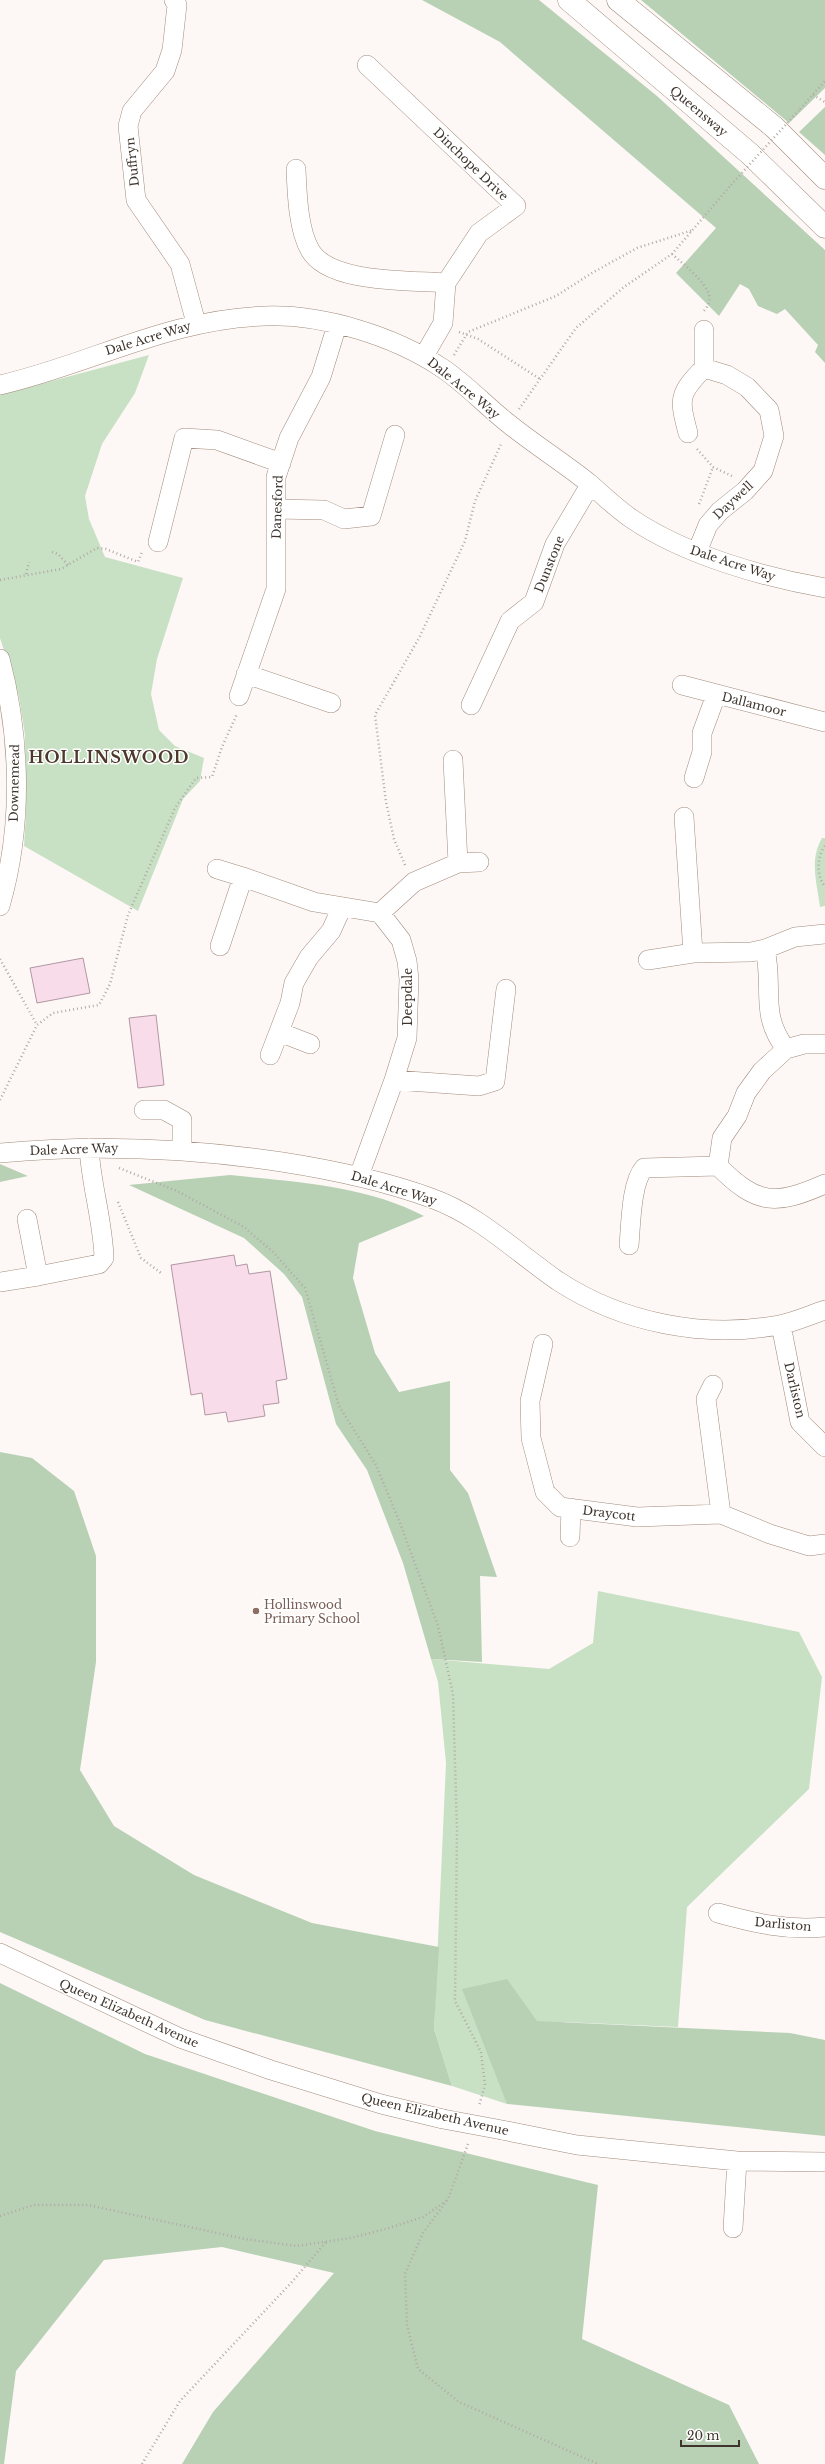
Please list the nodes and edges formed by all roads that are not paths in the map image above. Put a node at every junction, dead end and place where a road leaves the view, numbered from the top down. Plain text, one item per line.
1 (174, 0) edge
2 (569, 0) edge
3 (618, 0) edge
4 (368, 65) dead end
5 (296, 169) dead end
6 (825, 178) edge
7 (825, 227) edge
8 (446, 283) junction
9 (196, 323) junction
10 (338, 325) junction
11 (704, 330) road end
12 (424, 356) junction
13 (704, 368) junction
14 (0, 385) edge
15 (688, 433) road end
16 (395, 435) dead end
17 (281, 463) junction
18 (590, 485) junction
19 (276, 509) junction
20 (158, 542) road end
21 (697, 552) junction
22 (825, 588) edge
23 (0, 659) edge
24 (246, 674) junction
25 (682, 685) dead end
26 (716, 695) junction
27 (239, 696) road end
28 (330, 703) dead end
29 (470, 705) dead end
30 (825, 722) edge
31 (453, 760) dead end
32 (8, 772) edge
33 (694, 778) dead end
34 (684, 817) dead end
35 (479, 862) dead end
36 (458, 864) junction
37 (217, 869) dead end
38 (243, 877) junction
39 (0, 906) edge
40 (342, 907) junction
41 (380, 913) junction
42 (825, 934) edge
43 (220, 946) dead end
44 (765, 949) junction
45 (693, 953) junction
46 (648, 960) dead end
47 (506, 989) dead end
48 (279, 1032) junction
49 (310, 1044) dead end
50 (825, 1044) edge
51 (786, 1049) junction
52 (270, 1054) dead end
53 (394, 1080) junction
54 (144, 1110) dead end
55 (96, 1148) junction
56 (182, 1149) junction
57 (0, 1153) edge
58 (718, 1166) junction
59 (359, 1176) junction
60 (825, 1184) edge
61 (27, 1219) dead end
62 (629, 1245) dead end
63 (38, 1276) junction
64 (0, 1282) edge
65 (825, 1310) edge
66 (781, 1325) junction
67 (543, 1344) dead end
68 (713, 1385) dead end
69 (823, 1441) edge
70 (571, 1508) junction
71 (721, 1514) junction
72 (570, 1537) dead end
73 (825, 1544) edge
74 (718, 1913) dead end
75 (825, 1927) edge
76 (0, 1953) edge
77 (737, 2161) junction
78 (825, 2162) edge
79 (733, 2228) dead end

1 - 9 street, Duffryn
2 - 7 highway, Queensway
3 - 6 highway
4 - 8 street, Dinchope Drive
5 - 8 street
8 - 12 street, Dinchope Drive
9 - 10 street, Dale Acre Way
9 - 14 street, Dale Acre Way
10 - 12 street, Dale Acre Way
10 - 17 street, Danesford
11 - 13 street
12 - 18 street, Dale Acre Way
13 - 15 street
13 - 21 street, Daywell
16 - 19 street
17 - 19 street, Danesford
17 - 20 street
18 - 21 street, Dale Acre Way
18 - 29 street, Dunstone
19 - 24 street, Danesford
21 - 22 street, Dale Acre Way
23 - 32 street, Downemead
24 - 27 street, Danesford
24 - 28 street
25 - 26 street, Dallamoor
26 - 30 street, Dallamoor
26 - 33 street
31 - 36 street
32 - 39 street, Downemead
34 - 45 street
35 - 36 street
36 - 41 street
37 - 38 street
38 - 40 street
38 - 43 street
40 - 41 street
40 - 48 street
41 - 53 street, Deepdale
42 - 44 street
44 - 45 street
44 - 51 street
45 - 46 street
47 - 53 street
48 - 49 street
48 - 52 street
50 - 51 street
51 - 58 street
53 - 59 street, Deepdale
54 - 56 street
55 - 56 street, Dale Acre Way
55 - 57 street, Dale Acre Way
55 - 63 street
56 - 59 street, Dale Acre Way
58 - 60 street
58 - 62 street
59 - 66 street, Dale Acre Way
61 - 63 street
63 - 64 street
65 - 66 street, Dale Acre Way
66 - 69 street, Darliston
67 - 70 street, Draycott
68 - 71 street
70 - 71 street, Draycott
70 - 72 street
71 - 73 street, Draycott
74 - 75 street, Darliston
76 - 77 street, Queen Elizabeth Avenue, bridge
77 - 78 street, Queen Elizabeth Avenue
77 - 79 street

